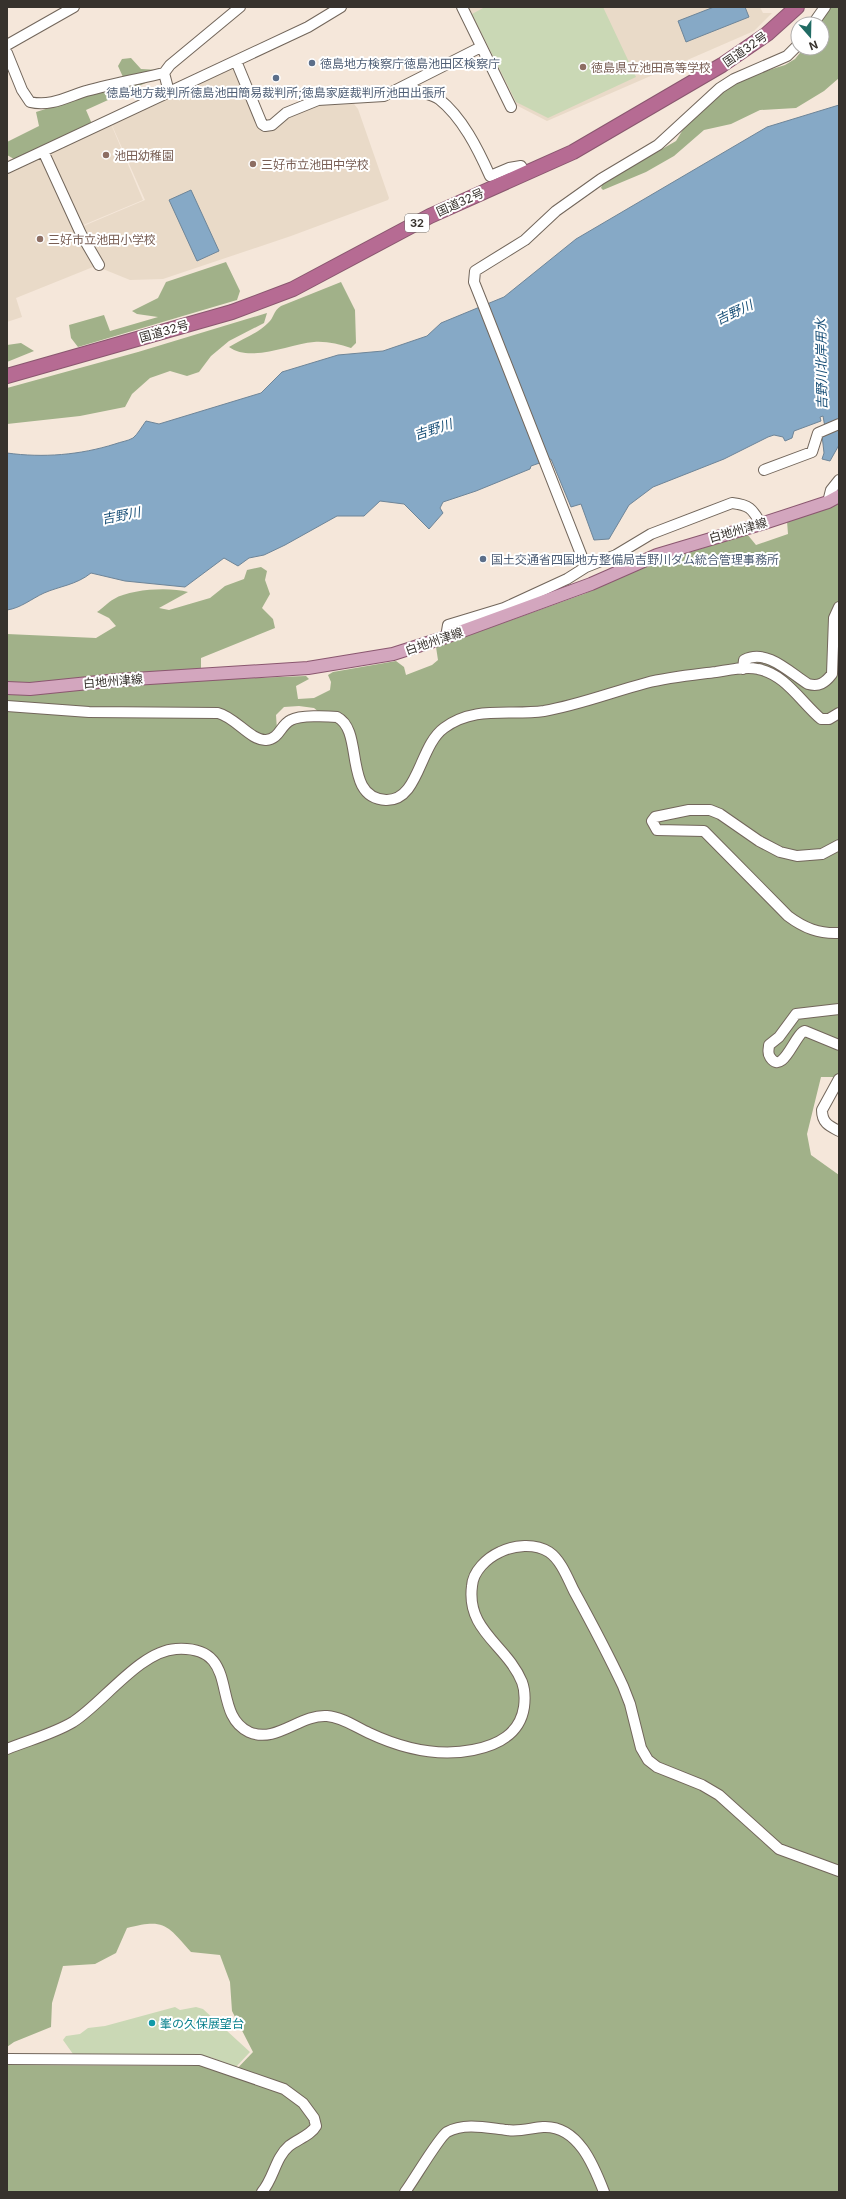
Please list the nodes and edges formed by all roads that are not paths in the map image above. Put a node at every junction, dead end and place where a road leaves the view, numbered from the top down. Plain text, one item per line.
1 (74, 7) edge
2 (240, 7) edge
3 (341, 7) edge
4 (462, 7) edge
5 (797, 7) edge
6 (825, 7) edge
7 (63, 10) edge
8 (819, 16) edge
9 (7, 45) edge
10 (481, 47) junction
11 (790, 52) edge
12 (7, 53) edge
13 (236, 61) junction
14 (164, 73) junction
15 (408, 85) junction
16 (169, 92) junction
17 (511, 107) dead end
18 (43, 151) junction
19 (7, 168) edge
20 (525, 173) junction
21 (99, 265) dead end
22 (7, 376) edge
23 (839, 424) edge
24 (764, 470) dead end
25 (839, 480) edge
26 (839, 496) edge
27 (828, 502) junction
28 (761, 524) junction
29 (586, 566) junction
30 (839, 607) edge
31 (446, 637) junction
32 (743, 669) junction
33 (7, 688) edge
34 (7, 706) edge
35 (839, 712) edge
36 (839, 845) edge
37 (839, 933) edge
38 (839, 1009) edge
39 (839, 1045) edge
40 (839, 1078) edge
41 (839, 1131) edge
42 (7, 1749) edge
43 (839, 1871) edge
44 (7, 2059) edge
45 (262, 2192) edge
46 (405, 2192) edge
47 (604, 2192) edge

1 - 7 street
2 - 14 street
3 - 13 street
4 - 10 street
5 - 20 highway, 国道32号 / 32
6 - 8 street
7 - 9 street
10 - 15 street
10 - 17 street
11 - 29 street
12 - 14 street
13 - 15 street
13 - 16 street
14 - 16 street
15 - 20 street
16 - 18 street
18 - 19 street
18 - 21 street
20 - 22 highway, 国道32号 / 32
23 - 24 street
25 - 27 street
26 - 27 main road, 白地州津線
27 - 28 main road, 白地州津線
28 - 29 street
28 - 31 main road, 白地州津線
29 - 31 street
30 - 32 street
31 - 33 main road, 白地州津線
32 - 34 street
32 - 35 street
36 - 37 street
38 - 39 street
40 - 41 street
42 - 43 street
44 - 45 street
46 - 47 street

